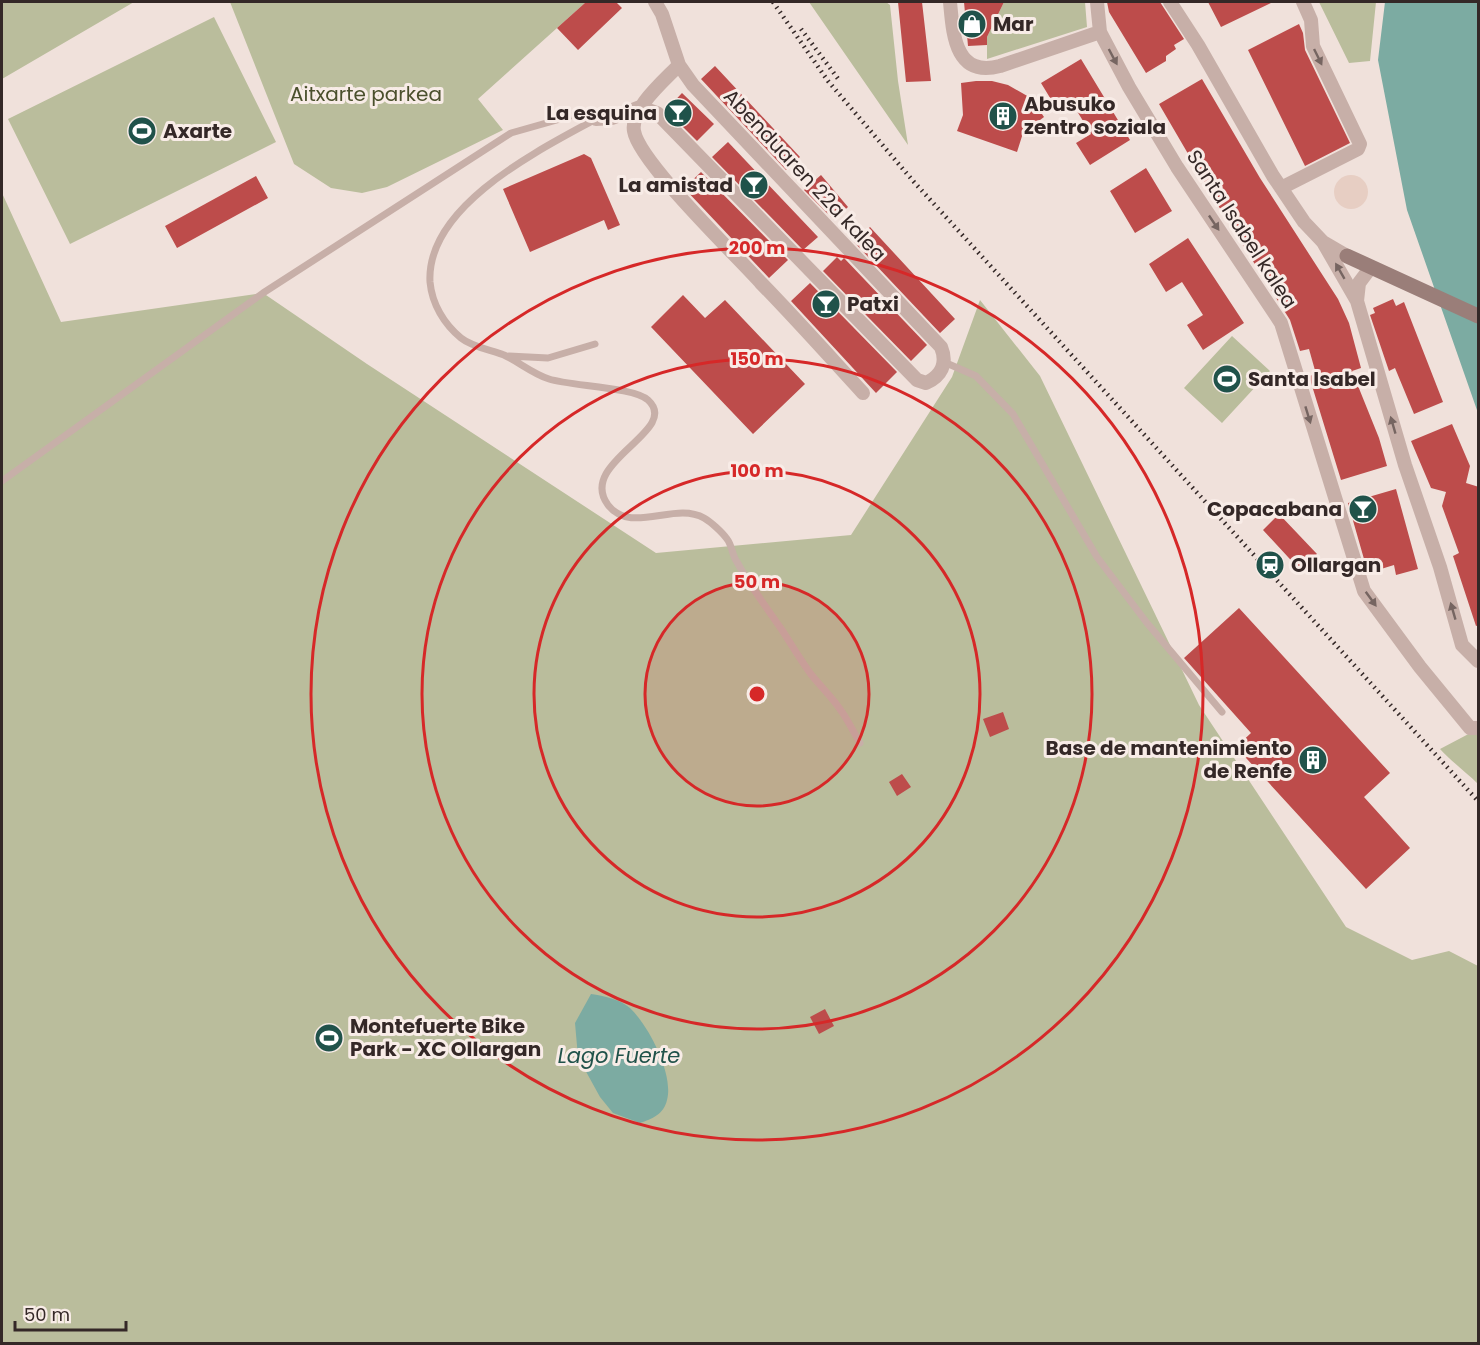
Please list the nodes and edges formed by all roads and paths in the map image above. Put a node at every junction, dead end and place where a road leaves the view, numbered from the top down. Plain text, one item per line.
1 (656, 2) edge
2 (950, 2) edge
3 (1097, 2) edge
4 (1170, 2) edge
5 (1303, 2) edge
6 (1100, 32) junction
7 (679, 65) junction
8 (640, 108) junction
9 (596, 119) junction
10 (1281, 188) junction
11 (1323, 242) junction
12 (1347, 256) joint
13 (1375, 269) junction
14 (1358, 301) junction
15 (1479, 316) edge
16 (594, 344) dead end
17 (506, 356) junction
18 (944, 362) junction
19 (863, 393) dead end
20 (2, 481) edge
21 (1479, 661) edge
22 (1222, 712) dead end
23 (1479, 728) edge
24 (860, 743) dead end

1 - 7 street, Abenduaren 22a kalea
2 - 6 street
3 - 6 street, Santa Isabel kalea
4 - 10 street
5 -> 10 street
6 -> 23 street, Santa Isabel kalea
7 - 8 street
7 - 18 street, Abenduaren 22a kalea
8 - 9 street
8 - 18 street
8 - 19 street
9 - 17 lane
9 - 20 lane
10 - 11 street
11 - 12 street
14 -> 11 street
12 - 13 street
13 - 14 street
13 - 15 street
21 -> 14 street
16 - 17 lane
17 - 24 lane
18 - 22 lane

